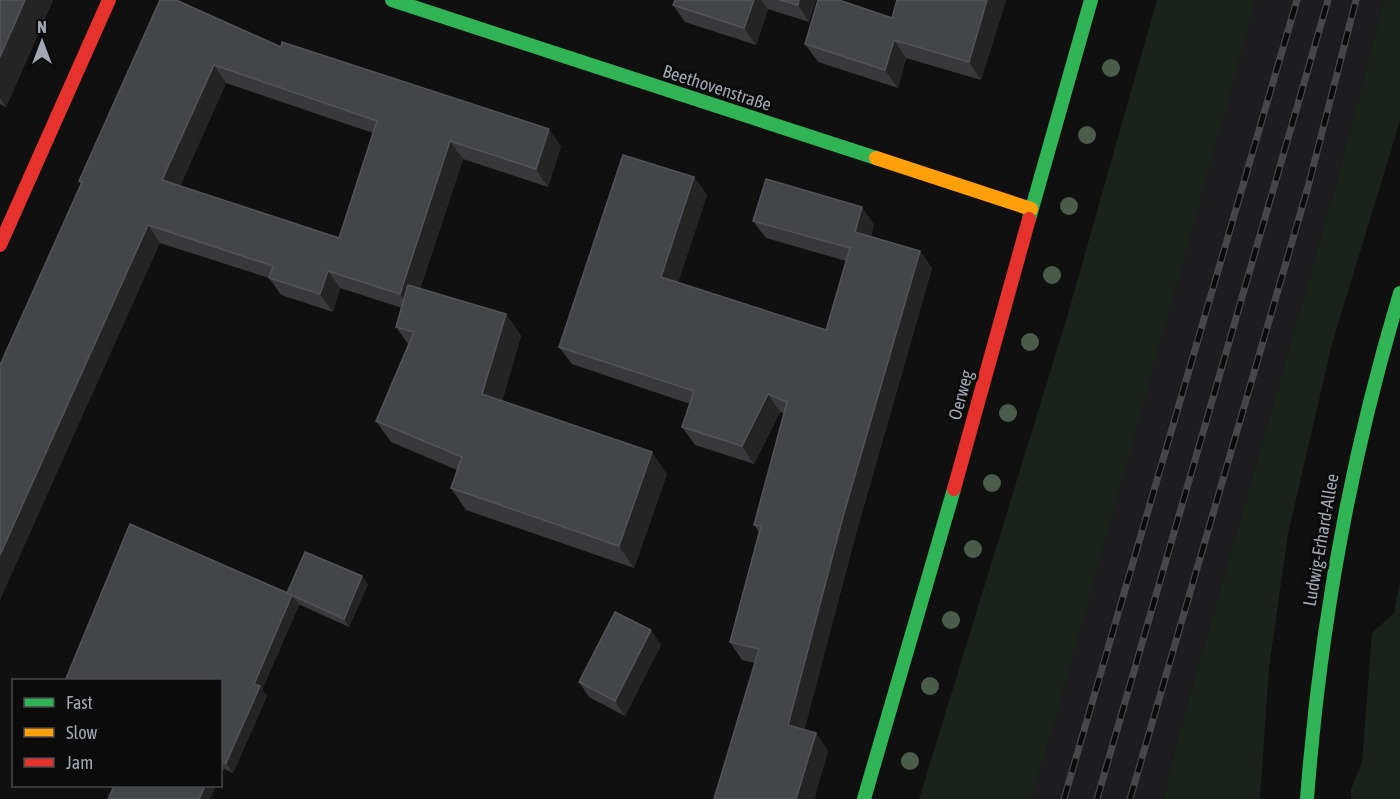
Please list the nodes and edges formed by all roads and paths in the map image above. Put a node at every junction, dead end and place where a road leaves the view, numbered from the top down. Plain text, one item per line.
1 (109, 0) edge
2 (392, 0) edge
3 (1091, 0) edge
4 (1031, 209) junction
5 (0, 245) edge
6 (1400, 293) edge
7 (864, 799) edge
8 (1307, 799) edge

1 - 5 main road
2 - 4 main road, Beethovenstraße
3 - 4 main road, Oerweg
4 - 7 main road, Oerweg
6 - 8 main road, Ludwig-Erhard-Allee

